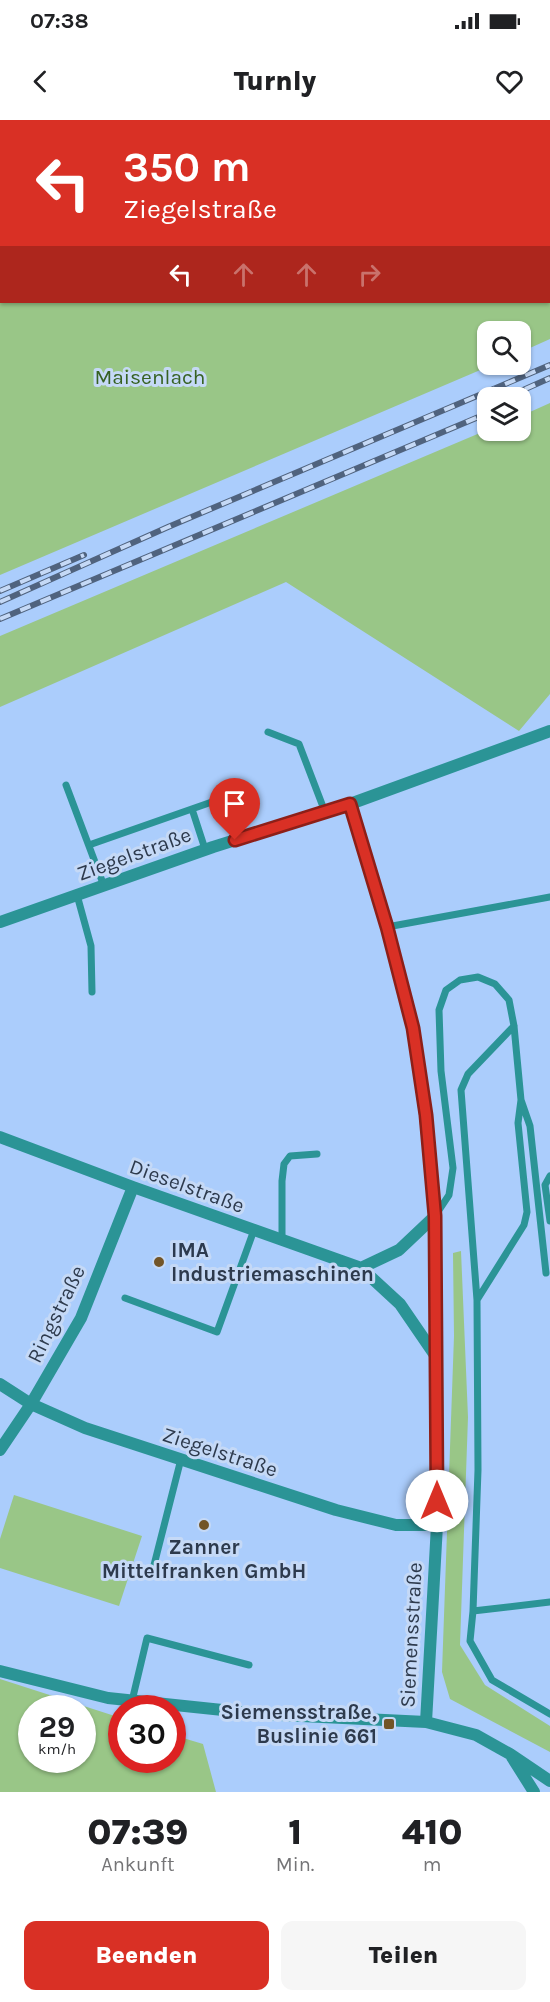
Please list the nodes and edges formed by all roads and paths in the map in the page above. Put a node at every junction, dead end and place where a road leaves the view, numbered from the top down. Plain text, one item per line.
1 (550, 731) edge
2 (268, 732) dead end
3 (66, 785) dead end
4 (226, 797) dead end
5 (350, 804) junction
6 (192, 809) junction
7 (325, 812) junction
8 (89, 845) junction
9 (206, 849) junction
10 (104, 886) junction
11 (77, 895) junction
12 (550, 897) edge
13 (0, 922) edge
14 (387, 927) junction
15 (92, 992) dead end
16 (514, 1026) junction
17 (521, 1100) junction
18 (0, 1137) edge
19 (316, 1154) dead end
20 (550, 1176) edge
21 (133, 1187) junction
22 (435, 1216) junction
23 (550, 1221) edge
24 (254, 1230) junction
25 (282, 1240) junction
26 (361, 1268) junction
27 (546, 1273) dead end
28 (125, 1298) dead end
29 (477, 1300) junction
30 (437, 1358) junction
31 (0, 1384) edge
32 (31, 1404) junction
33 (0, 1450) edge
34 (181, 1459) junction
35 (437, 1525) junction
36 (154, 1565) dead end
37 (550, 1602) edge
38 (473, 1611) junction
39 (249, 1665) dead end
40 (0, 1671) edge
41 (133, 1695) edge
42 (108, 1698) edge
43 (186, 1706) edge
44 (550, 1714) edge
45 (426, 1722) junction
46 (510, 1754) junction
47 (550, 1780) edge
48 (534, 1792) edge

1 - 5 street, Ziegelstraße
2 - 7 lane
3 - 8 lane
4 - 6 lane
5 - 7 street, Ziegelstraße
5 - 14 street, Siemensstraße
6 - 8 lane
6 - 9 lane
7 - 9 street, Ziegelstraße
8 - 10 lane
9 - 10 street, Ziegelstraße
10 - 11 street, Ziegelstraße
11 - 13 street, Ziegelstraße
11 - 15 lane
12 - 14 lane
14 - 22 street, Siemensstraße
16 - 17 lane
16 - 22 lane
16 - 29 lane
17 - 27 lane
17 - 29 lane
18 - 21 street, Dieselstraße
19 - 25 lane
20 - 23 lane
21 - 24 street, Dieselstraße
21 - 32 street, Ringstraße
22 - 26 street
22 - 30 street, Siemensstraße
24 - 25 street, Dieselstraße
24 - 28 lane
25 - 26 street, Dieselstraße
26 - 30 street, Dieselstraße
29 - 38 lane
30 - 35 street, Siemensstraße
31 - 32 street, Ziegelstraße
32 - 33 street, Ringstraße
32 - 34 street, Ziegelstraße
34 - 35 street, Ziegelstraße
34 - 36 lane
35 - 45 street, Siemensstraße
37 - 38 lane
38 - 44 lane
39 - 41 lane
40 - 42 street
43 - 45 street
45 - 46 street
46 - 47 street
46 - 48 street

